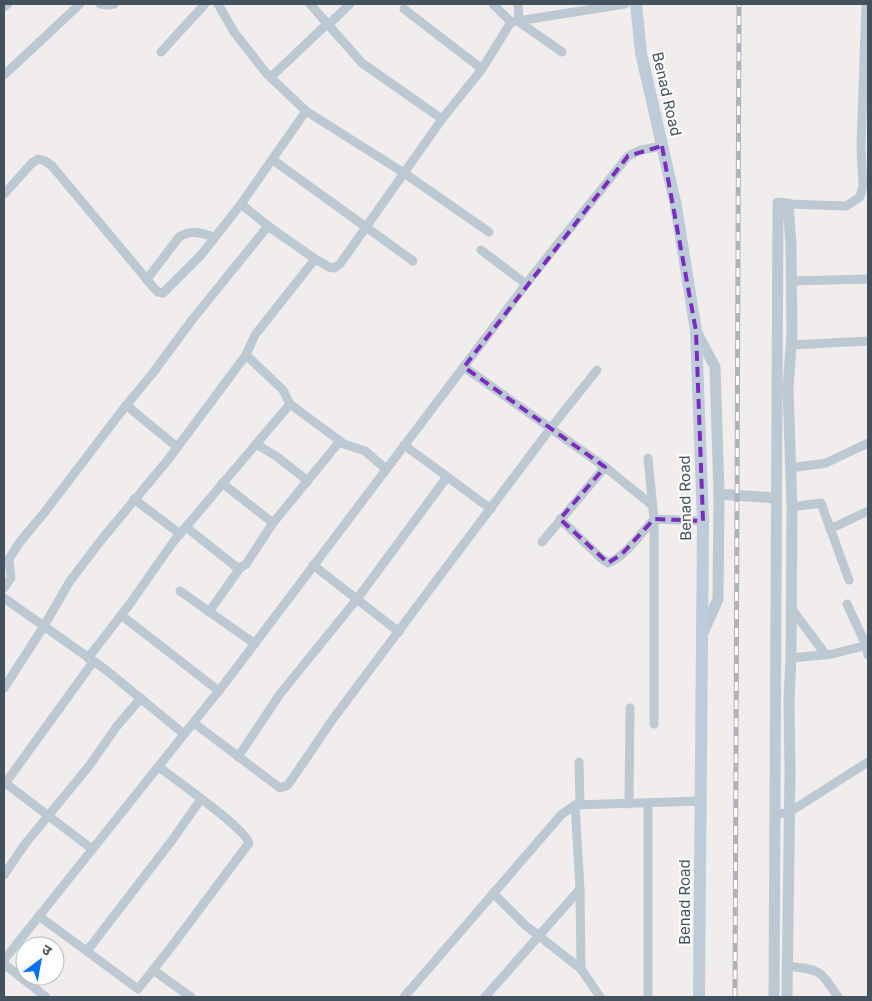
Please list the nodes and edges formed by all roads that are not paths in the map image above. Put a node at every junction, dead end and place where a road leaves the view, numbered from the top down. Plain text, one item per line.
1 (8, 4) edge
2 (80, 4) edge
3 (100, 4) edge
4 (114, 4) edge
5 (206, 4) edge
6 (218, 4) edge
7 (310, 4) edge
8 (350, 4) edge
9 (493, 4) edge
10 (518, 4) edge
11 (625, 4) edge
12 (636, 4) edge
13 (866, 4) edge
14 (4, 7) edge
15 (404, 9) dead end
16 (515, 22) junction
17 (328, 24) junction
18 (161, 52) dead end
19 (562, 52) dead end
20 (482, 69) junction
21 (4, 75) edge
22 (270, 77) junction
23 (306, 111) junction
24 (442, 119) junction
25 (662, 146) junction
26 (864, 147) edge
27 (273, 160) junction
28 (404, 173) junction
29 (4, 194) edge
30 (241, 204) junction
31 (788, 204) junction
32 (268, 226) junction
33 (366, 226) junction
34 (489, 232) dead end
35 (214, 238) junction
36 (481, 250) dead end
37 (315, 259) junction
38 (413, 261) dead end
39 (868, 279) edge
40 (147, 280) junction
41 (791, 282) junction
42 (526, 284) junction
43 (696, 331) junction
44 (868, 341) edge
45 (791, 345) junction
46 (246, 355) junction
47 (464, 366) junction
48 (597, 370) dead end
49 (290, 404) junction
50 (126, 406) junction
51 (550, 429) junction
52 (340, 441) junction
53 (868, 443) edge
54 (256, 444) junction
55 (404, 445) junction
56 (177, 447) junction
57 (648, 458) dead end
58 (605, 467) junction
59 (790, 468) junction
60 (386, 469) junction
61 (447, 478) junction
62 (308, 481) junction
63 (222, 483) junction
64 (719, 494) junction
65 (776, 498) junction
66 (134, 499) junction
67 (652, 505) junction
68 (792, 507) junction
69 (491, 509) junction
70 (868, 511) edge
71 (560, 519) junction
72 (654, 519) junction
73 (703, 521) junction
74 (273, 523) junction
75 (830, 529) junction
76 (183, 530) junction
77 (542, 542) dead end
78 (313, 565) junction
79 (240, 568) junction
80 (849, 580) dead end
81 (4, 588) edge
82 (180, 591) dead end
83 (4, 598) edge
84 (357, 599) junction
85 (847, 604) dead end
86 (791, 608) junction
87 (209, 612) junction
88 (121, 616) junction
89 (44, 626) junction
90 (399, 632) junction
91 (702, 635) junction
92 (254, 644) junction
93 (867, 645) edge
94 (826, 655) junction
95 (868, 655) edge
96 (791, 658) junction
97 (91, 660) junction
98 (4, 688) edge
99 (219, 691) junction
100 (141, 698) junction
101 (630, 708) dead end
102 (194, 723) junction
103 (654, 724) dead end
104 (184, 734) junction
105 (238, 758) junction
106 (579, 762) dead end
107 (868, 762) edge
108 (158, 766) junction
109 (4, 783) edge
110 (201, 799) junction
111 (701, 801) junction
112 (648, 803) junction
113 (629, 804) junction
114 (578, 805) junction
115 (788, 813) junction
116 (775, 814) junction
117 (48, 815) junction
118 (92, 849) junction
119 (4, 875) edge
120 (580, 889) junction
121 (493, 893) junction
122 (40, 916) junction
123 (539, 936) junction
124 (87, 952) junction
125 (4, 962) edge
126 (787, 966) junction
127 (581, 968) junction
128 (153, 970) junction
129 (138, 989) junction
130 (46, 997) edge
131 (131, 997) edge
132 (191, 997) edge
133 (404, 997) edge
134 (485, 997) edge
135 (600, 997) edge
136 (648, 997) edge
137 (699, 997) edge
138 (774, 997) edge
139 (787, 997) edge
140 (838, 997) edge

1 - 14 street
2 - 21 street
3 - 4 street
5 - 18 street
6 - 22 street
7 - 17 street
8 - 17 street
9 - 16 street
10 - 16 street
11 - 16 street
12 - 25 main road, Benad Road
13 - 26 street
15 - 20 street
16 - 19 street
16 - 20 street
17 - 22 street
17 - 24 street
20 - 24 street
22 - 23 street
23 - 27 street
23 - 28 street
24 - 28 street
25 - 42 street
25 - 43 main road, Benad Road
26 - 31 street
27 - 30 street
27 - 33 street
28 - 33 street
28 - 34 street
29 - 40 street
30 - 32 street
30 - 35 street
31 - 41 street
31 - 65 street
32 - 37 street
32 - 50 street
33 - 37 street
33 - 38 street
35 - 40 street
35 - 40 street
36 - 42 street
37 - 46 street
39 - 41 street
41 - 45 street
42 - 47 street
43 - 64 street
43 - 73 main road, Benad Road
44 - 45 street
45 - 59 street
46 - 49 street
46 - 56 street
47 - 51 street
47 - 55 street
48 - 51 street
49 - 52 street
49 - 54 street
50 - 56 street
50 - 81 street
51 - 58 street
51 - 69 street
52 - 60 street
52 - 62 street
53 - 59 street
54 - 62 street
54 - 63 street
55 - 60 street
55 - 61 street
56 - 66 street
57 - 67 street
58 - 67 street
58 - 71 street
59 - 68 street
60 - 78 street
61 - 69 street
61 - 84 street
62 - 74 street
63 - 74 street
63 - 76 street
64 - 65 street
64 - 91 street
65 - 116 street
66 - 76 street
66 - 89 street
67 - 72 street
68 - 75 street
68 - 86 street
69 - 90 street
70 - 75 street
71 - 72 street
71 - 77 street
72 - 73 street
72 - 103 street
73 - 91 main road, Benad Road
74 - 79 street
75 - 80 street
76 - 79 street
76 - 88 street
78 - 84 street
78 - 92 street
79 - 87 street
82 - 87 street
83 - 89 street
84 - 90 street
84 - 105 street
85 - 93 street
86 - 94 street
86 - 96 street
87 - 92 street
88 - 97 street
88 - 99 street
89 - 97 street
89 - 98 street
90 - 105 street
91 - 111 main road, Benad Road
92 - 99 street
93 - 94 street
93 - 95 street
94 - 96 street
96 - 115 street
97 - 100 street
97 - 109 street
99 - 102 street
100 - 104 street
100 - 117 street
101 - 113 street
102 - 104 street
102 - 105 street
104 - 108 street
106 - 114 street
107 - 115 street
108 - 110 street
108 - 118 street
109 - 117 street
110 - 124 street
110 - 128 street
111 - 112 street
111 - 137 main road, Benad Road
112 - 113 street
112 - 136 street
113 - 114 street
114 - 120 street
114 - 121 street
115 - 116 street
115 - 126 street
116 - 138 street
117 - 118 street
117 - 119 street
118 - 122 street
120 - 123 street
120 - 127 street
121 - 123 street
121 - 133 street
122 - 124 street
122 - 125 street
123 - 127 street
123 - 134 street
124 - 129 street
125 - 130 street
126 - 139 street
126 - 140 street
127 - 135 street
128 - 129 street
128 - 132 street
129 - 131 street

